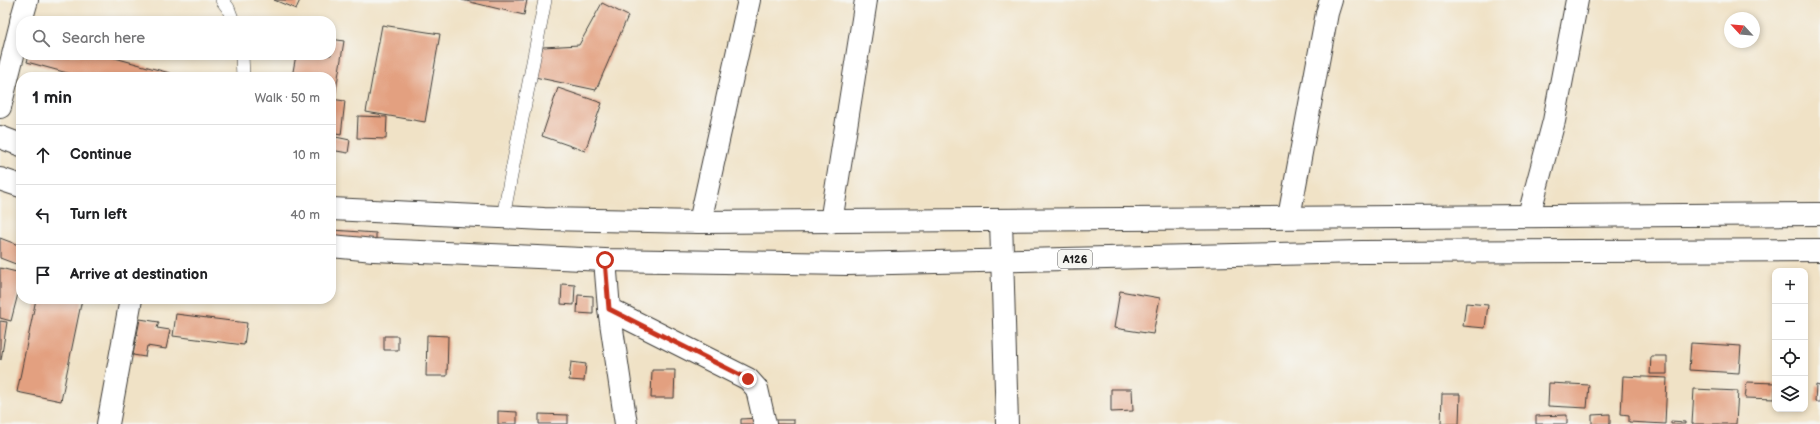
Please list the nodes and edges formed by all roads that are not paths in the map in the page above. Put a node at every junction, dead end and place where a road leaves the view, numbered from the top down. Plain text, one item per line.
1 (27, 0) edge
2 (222, 0) edge
3 (545, 0) edge
4 (749, 0) edge
5 (866, 0) edge
6 (1331, 0) edge
7 (1577, 0) edge
8 (23, 16) edge
9 (231, 16) edge
10 (16, 42) edge
11 (242, 60) edge
12 (243, 72) edge
13 (0, 107) edge
14 (0, 137) edge
15 (16, 143) edge
16 (0, 179) edge
17 (16, 184) edge
18 (336, 209) edge
19 (1820, 214) edge
20 (1529, 216) junction
21 (503, 217) junction
22 (1289, 217) junction
23 (1001, 220) junction
24 (700, 222) junction
25 (831, 222) junction
26 (336, 246) edge
27 (1820, 250) edge
28 (605, 260) junction
29 (1003, 260) junction
30 (130, 304) edge
31 (609, 309) junction
32 (108, 424) edge
33 (626, 424) edge
34 (765, 424) edge
35 (1007, 424) edge

1 - 8 main road
2 - 9 lane
3 - 21 lane
4 - 24 main road
5 - 25 main road
6 - 22 main road
7 - 20 main road
10 - 13 main road
11 - 12 lane
14 - 15 main road
16 - 17 main road
18 - 21 main road
19 - 20 main road
20 - 22 main road
21 - 24 main road
22 - 23 main road
23 - 25 main road
23 - 29 main road
24 - 25 main road
26 - 28 main road, A126
27 - 29 main road, A126
28 - 29 main road, A126
28 - 31 main road
29 - 35 main road
30 - 32 main road
31 - 33 main road
31 - 34 main road

